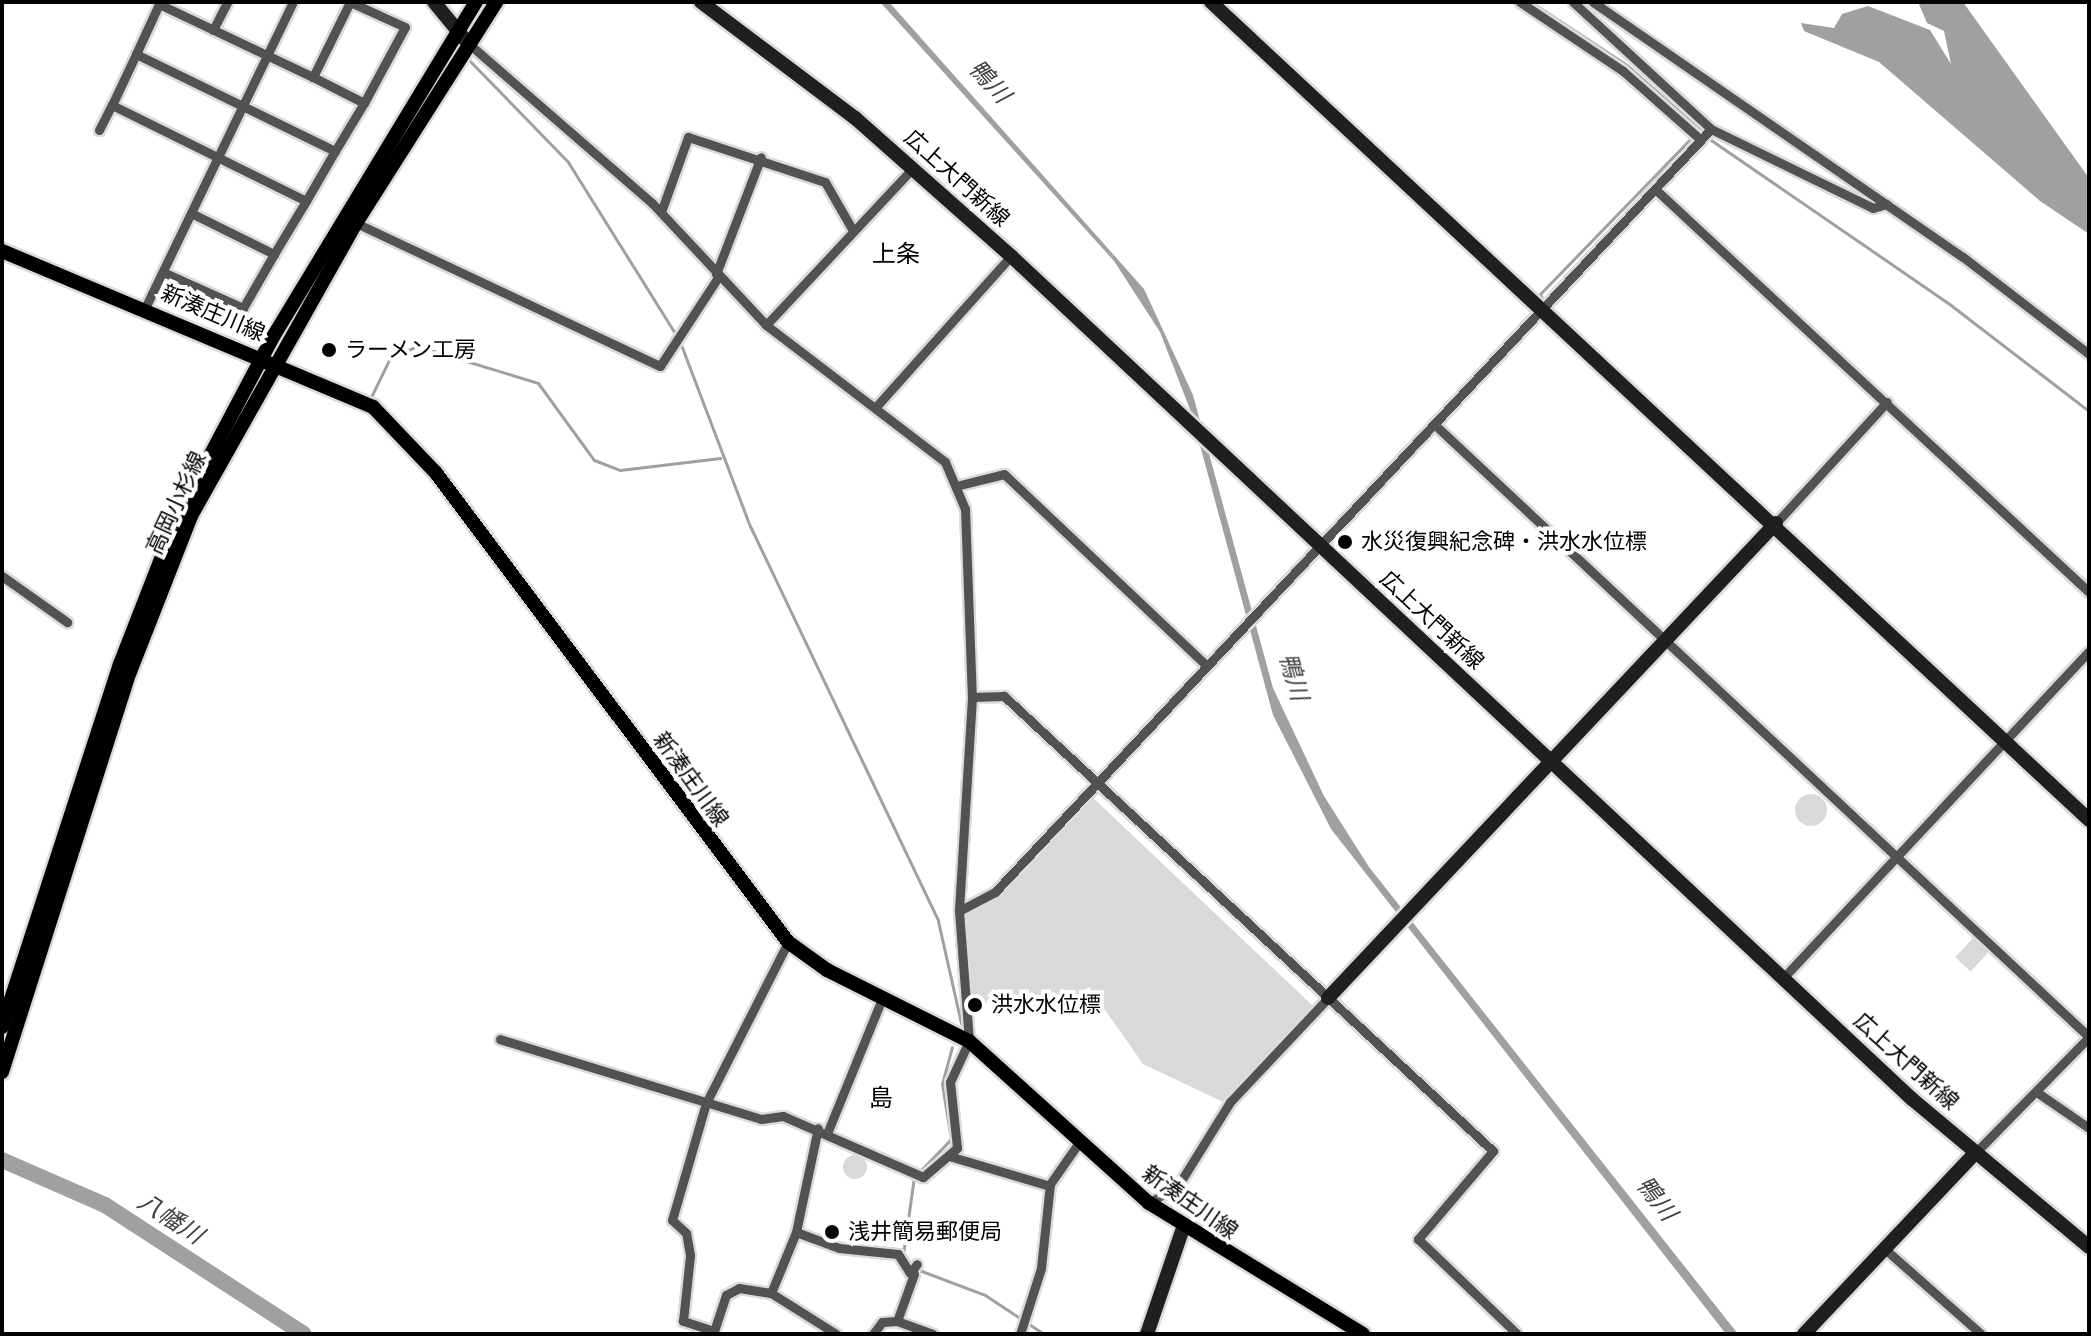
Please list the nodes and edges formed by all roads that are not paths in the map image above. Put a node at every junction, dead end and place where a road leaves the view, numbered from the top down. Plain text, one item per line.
1 (227, 2) edge
2 (293, 2) edge
3 (350, 2) edge
4 (434, 2) edge
5 (476, 2) edge
6 (496, 2) edge
7 (701, 2) edge
8 (1211, 2) edge
9 (1520, 2) edge
10 (1573, 2) edge
11 (1593, 2) edge
12 (160, 3) edge
13 (457, 29) junction
14 (213, 30) junction
15 (467, 42) junction
16 (136, 54) junction
17 (267, 56) junction
18 (313, 77) junction
19 (364, 103) junction
20 (112, 105) junction
21 (242, 105) junction
22 (1711, 129) junction
23 (99, 130) dead end
24 (1701, 140) junction
25 (335, 151) junction
26 (217, 156) junction
27 (761, 157) junction
28 (913, 168) junction
29 (1655, 189) junction
30 (306, 201) junction
31 (1886, 204) junction
32 (661, 212) junction
33 (191, 213) junction
34 (356, 223) junction
35 (852, 229) junction
36 (2, 251) edge
37 (274, 254) junction
38 (1011, 256) junction
39 (163, 272) junction
40 (718, 275) junction
41 (145, 308) junction
42 (1542, 308) junction
43 (766, 325) junction
44 (2089, 354) edge
45 (268, 360) junction
46 (1887, 402) junction
47 (875, 408) junction
48 (1434, 424) junction
49 (960, 485) junction
50 (1776, 523) junction
51 (1321, 546) junction
52 (2, 576) edge
53 (2089, 592) edge
54 (67, 622) dead end
55 (1663, 642) junction
56 (2089, 651) edge
57 (1207, 666) junction
58 (972, 697) junction
59 (2004, 741) junction
60 (1551, 761) junction
61 (1098, 784) junction
62 (2089, 820) edge
63 (1896, 856) junction
64 (959, 911) junction
65 (788, 942) junction
66 (1784, 977) junction
67 (883, 996) junction
68 (1328, 998) junction
69 (2, 1027) edge
70 (2089, 1037) edge
71 (500, 1039) dead end
72 (969, 1041) junction
73 (2, 1072) edge
74 (2038, 1093) junction
75 (706, 1103) junction
76 (2089, 1128) edge
77 (823, 1130) junction
78 (1080, 1141) junction
79 (1976, 1152) junction
80 (949, 1156) junction
81 (1050, 1186) junction
82 (1149, 1203) junction
83 (1183, 1228) junction
84 (796, 1232) junction
85 (2089, 1247) edge
86 (1885, 1249) junction
87 (771, 1293) junction
88 (897, 1321) junction
89 (713, 1332) edge
90 (1807, 1333) edge
91 (836, 1334) edge
92 (873, 1334) edge
93 (933, 1334) edge
94 (1020, 1334) edge
95 (1147, 1334) edge
96 (1363, 1334) edge
97 (1517, 1334) edge
98 (1981, 1334) edge

1 - 14 street
2 - 17 street
3 - 18 street
3 - 19 street
4 - 13 street
5 - 13 main road, 高岡小杉線
6 - 15 main road, 高岡小杉線
7 - 28 street, 広上大門新線
8 - 42 street
9 - 24 street
10 - 22 street
11 - 31 street
12 - 14 street
12 - 16 street
13 - 15 street
13 - 45 main road, 高岡小杉線
14 - 17 street
15 - 32 street
15 - 34 main road, 高岡小杉線
16 - 20 street
16 - 21 street
17 - 18 street
17 - 21 street
18 - 19 street
19 - 25 street
20 - 23 street
20 - 26 street
21 - 25 street
21 - 26 street
22 - 24 street
22 - 31 street
24 - 29 street
25 - 30 street
26 - 30 street
26 - 33 street
27 - 32 street
27 - 35 street
27 - 40 street
28 - 35 street
28 - 38 street, 広上大門新線
29 - 42 street
29 - 46 street
30 - 37 street
31 - 44 street
32 - 40 street
33 - 37 street
33 - 39 street
34 - 40 street
34 - 45 main road, 高岡小杉線
35 - 43 street
36 - 41 main road, 新湊庄川線
37 - 39 street
38 - 47 street
38 - 51 street, 広上大門新線
39 - 41 street
40 - 43 street
41 - 45 main road, 新湊庄川線
42 - 48 street
42 - 50 street
43 - 47 street
45 - 65 main road, 新湊庄川線
45 - 69 main road, 高岡小杉線
45 - 73 main road, 高岡小杉線
46 - 50 street
46 - 53 street
47 - 49 street
48 - 51 street
48 - 55 street
49 - 57 street
49 - 58 street
50 - 55 street
50 - 59 street
51 - 57 street
51 - 60 street, 広上大門新線
52 - 54 street
55 - 60 street
55 - 63 street
56 - 59 street
57 - 61 street
58 - 61 street
58 - 64 street
59 - 62 street
59 - 63 street
60 - 66 street, 広上大門新線
60 - 68 street
61 - 64 street
61 - 68 street
63 - 66 street
63 - 70 street
64 - 72 street
65 - 67 main road, 新湊庄川線
65 - 75 street
66 - 79 street, 広上大門新線
67 - 72 main road, 新湊庄川線
67 - 77 street
68 - 82 street
68 - 97 street
70 - 74 street
71 - 75 street
72 - 78 main road, 新湊庄川線
72 - 80 street
74 - 76 street
74 - 79 street
75 - 77 street
75 - 89 street
77 - 80 street
77 - 84 street
78 - 81 street
78 - 82 main road, 新湊庄川線
79 - 85 street, 広上大門新線
79 - 86 street
80 - 81 street
81 - 94 street
82 - 83 main road, 新湊庄川線
83 - 95 street
83 - 96 main road, 新湊庄川線
84 - 87 street
84 - 88 street
86 - 90 street
86 - 98 street
87 - 89 street
87 - 91 street
88 - 92 street
88 - 93 street

